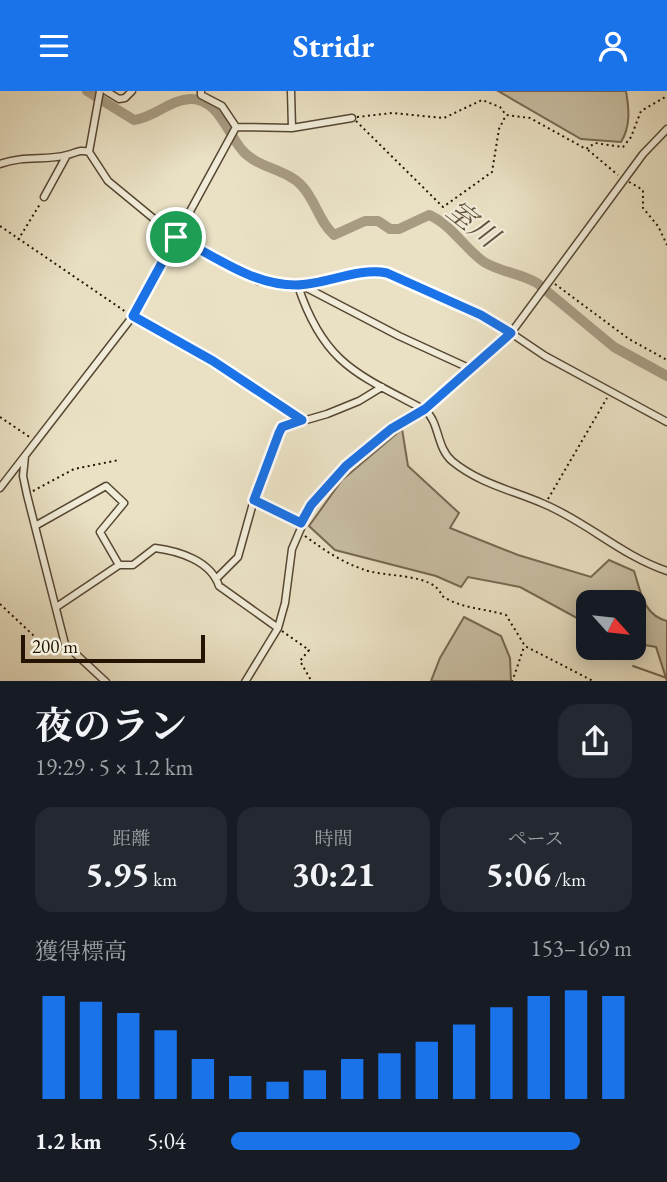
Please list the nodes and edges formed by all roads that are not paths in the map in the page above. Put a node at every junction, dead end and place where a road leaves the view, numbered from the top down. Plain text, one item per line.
1 (100, 91) edge
2 (106, 91) edge
3 (132, 91) edge
4 (201, 91) edge
5 (291, 91) edge
6 (352, 118) road end
7 (236, 127) junction
8 (292, 128) junction
9 (667, 129) edge
10 (89, 152) junction
11 (67, 155) junction
12 (0, 163) edge
13 (44, 197) road end
14 (176, 237) junction
15 (298, 286) junction
16 (133, 316) junction
17 (511, 333) junction
18 (471, 369) junction
19 (382, 387) junction
20 (425, 409) junction
21 (302, 420) junction
22 (667, 422) edge
23 (26, 455) junction
24 (0, 488) edge
25 (254, 500) junction
26 (301, 523) junction
27 (35, 526) junction
28 (119, 565) junction
29 (667, 571) edge
30 (217, 578) junction
31 (58, 606) junction
32 (278, 628) junction
33 (106, 681) edge
34 (245, 681) edge

1 - 10 street
2 - 3 street
4 - 7 street
5 - 8 street
6 - 8 street
7 - 8 street
7 - 14 street
9 - 17 street
10 - 11 street
10 - 14 street
11 - 12 street
11 - 13 street
14 - 15 street
14 - 16 street
15 - 17 street
15 - 18 street
15 - 19 street
16 - 21 street
16 - 23 street
17 - 18 street
17 - 22 street
18 - 20 street
19 - 20 street
19 - 21 street
20 - 26 street
20 - 29 street
21 - 25 street
23 - 24 street
23 - 27 street
25 - 26 street
25 - 30 street
26 - 32 street
27 - 28 street
27 - 31 street
28 - 30 street
28 - 31 street
30 - 32 street
31 - 33 street
32 - 34 street

